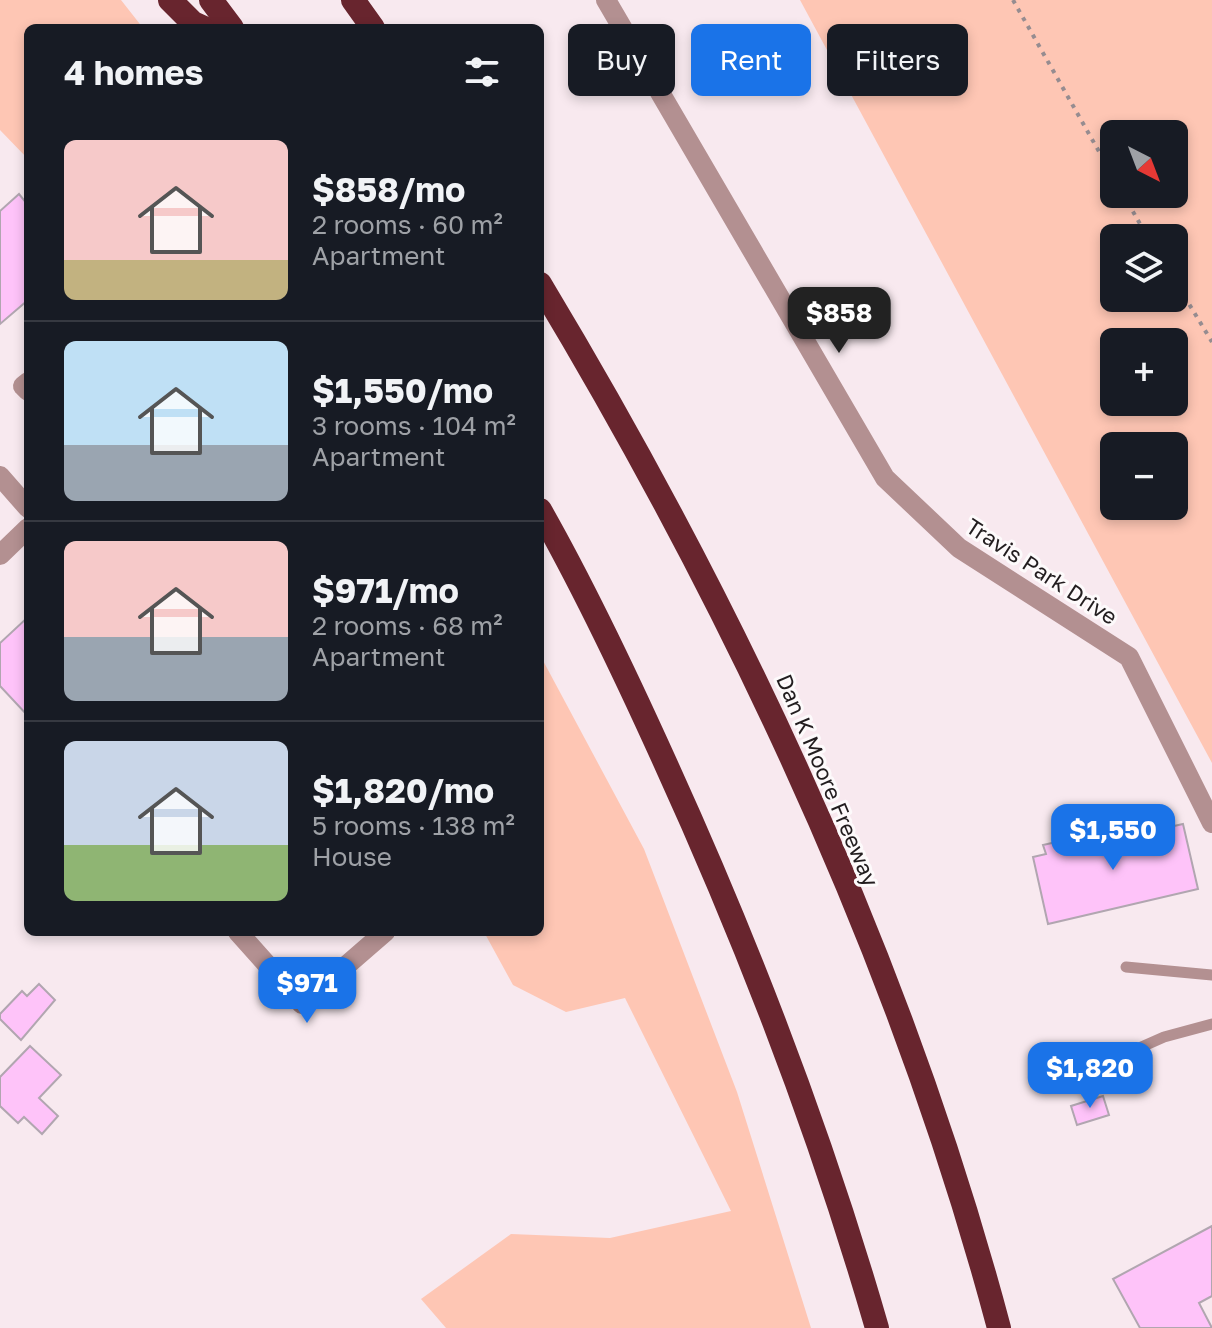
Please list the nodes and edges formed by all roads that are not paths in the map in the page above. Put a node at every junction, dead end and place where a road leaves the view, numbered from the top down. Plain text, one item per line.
1 (170, 0) edge
2 (211, 0) edge
3 (353, 0) edge
4 (606, 0) edge
5 (195, 24) edge
6 (229, 24) edge
7 (370, 24) edge
8 (544, 291) edge
9 (0, 476) edge
10 (24, 503) edge
11 (544, 518) edge
12 (24, 532) edge
13 (0, 555) edge
14 (1212, 823) edge
15 (242, 936) edge
16 (380, 936) edge
17 (1126, 967) dead end
18 (1212, 975) edge
19 (1212, 1024) edge
20 (1112, 1060) dead end
21 (877, 1328) edge
22 (999, 1328) edge

1 - 5 highway
2 - 6 highway
3 - 7 highway
4 - 14 street, Travis Park Drive
8 - 22 highway, Dan K Moore Freeway
9 - 10 street
11 - 21 highway
12 - 13 street
15 - 16 street
17 - 18 lane
19 - 20 lane

